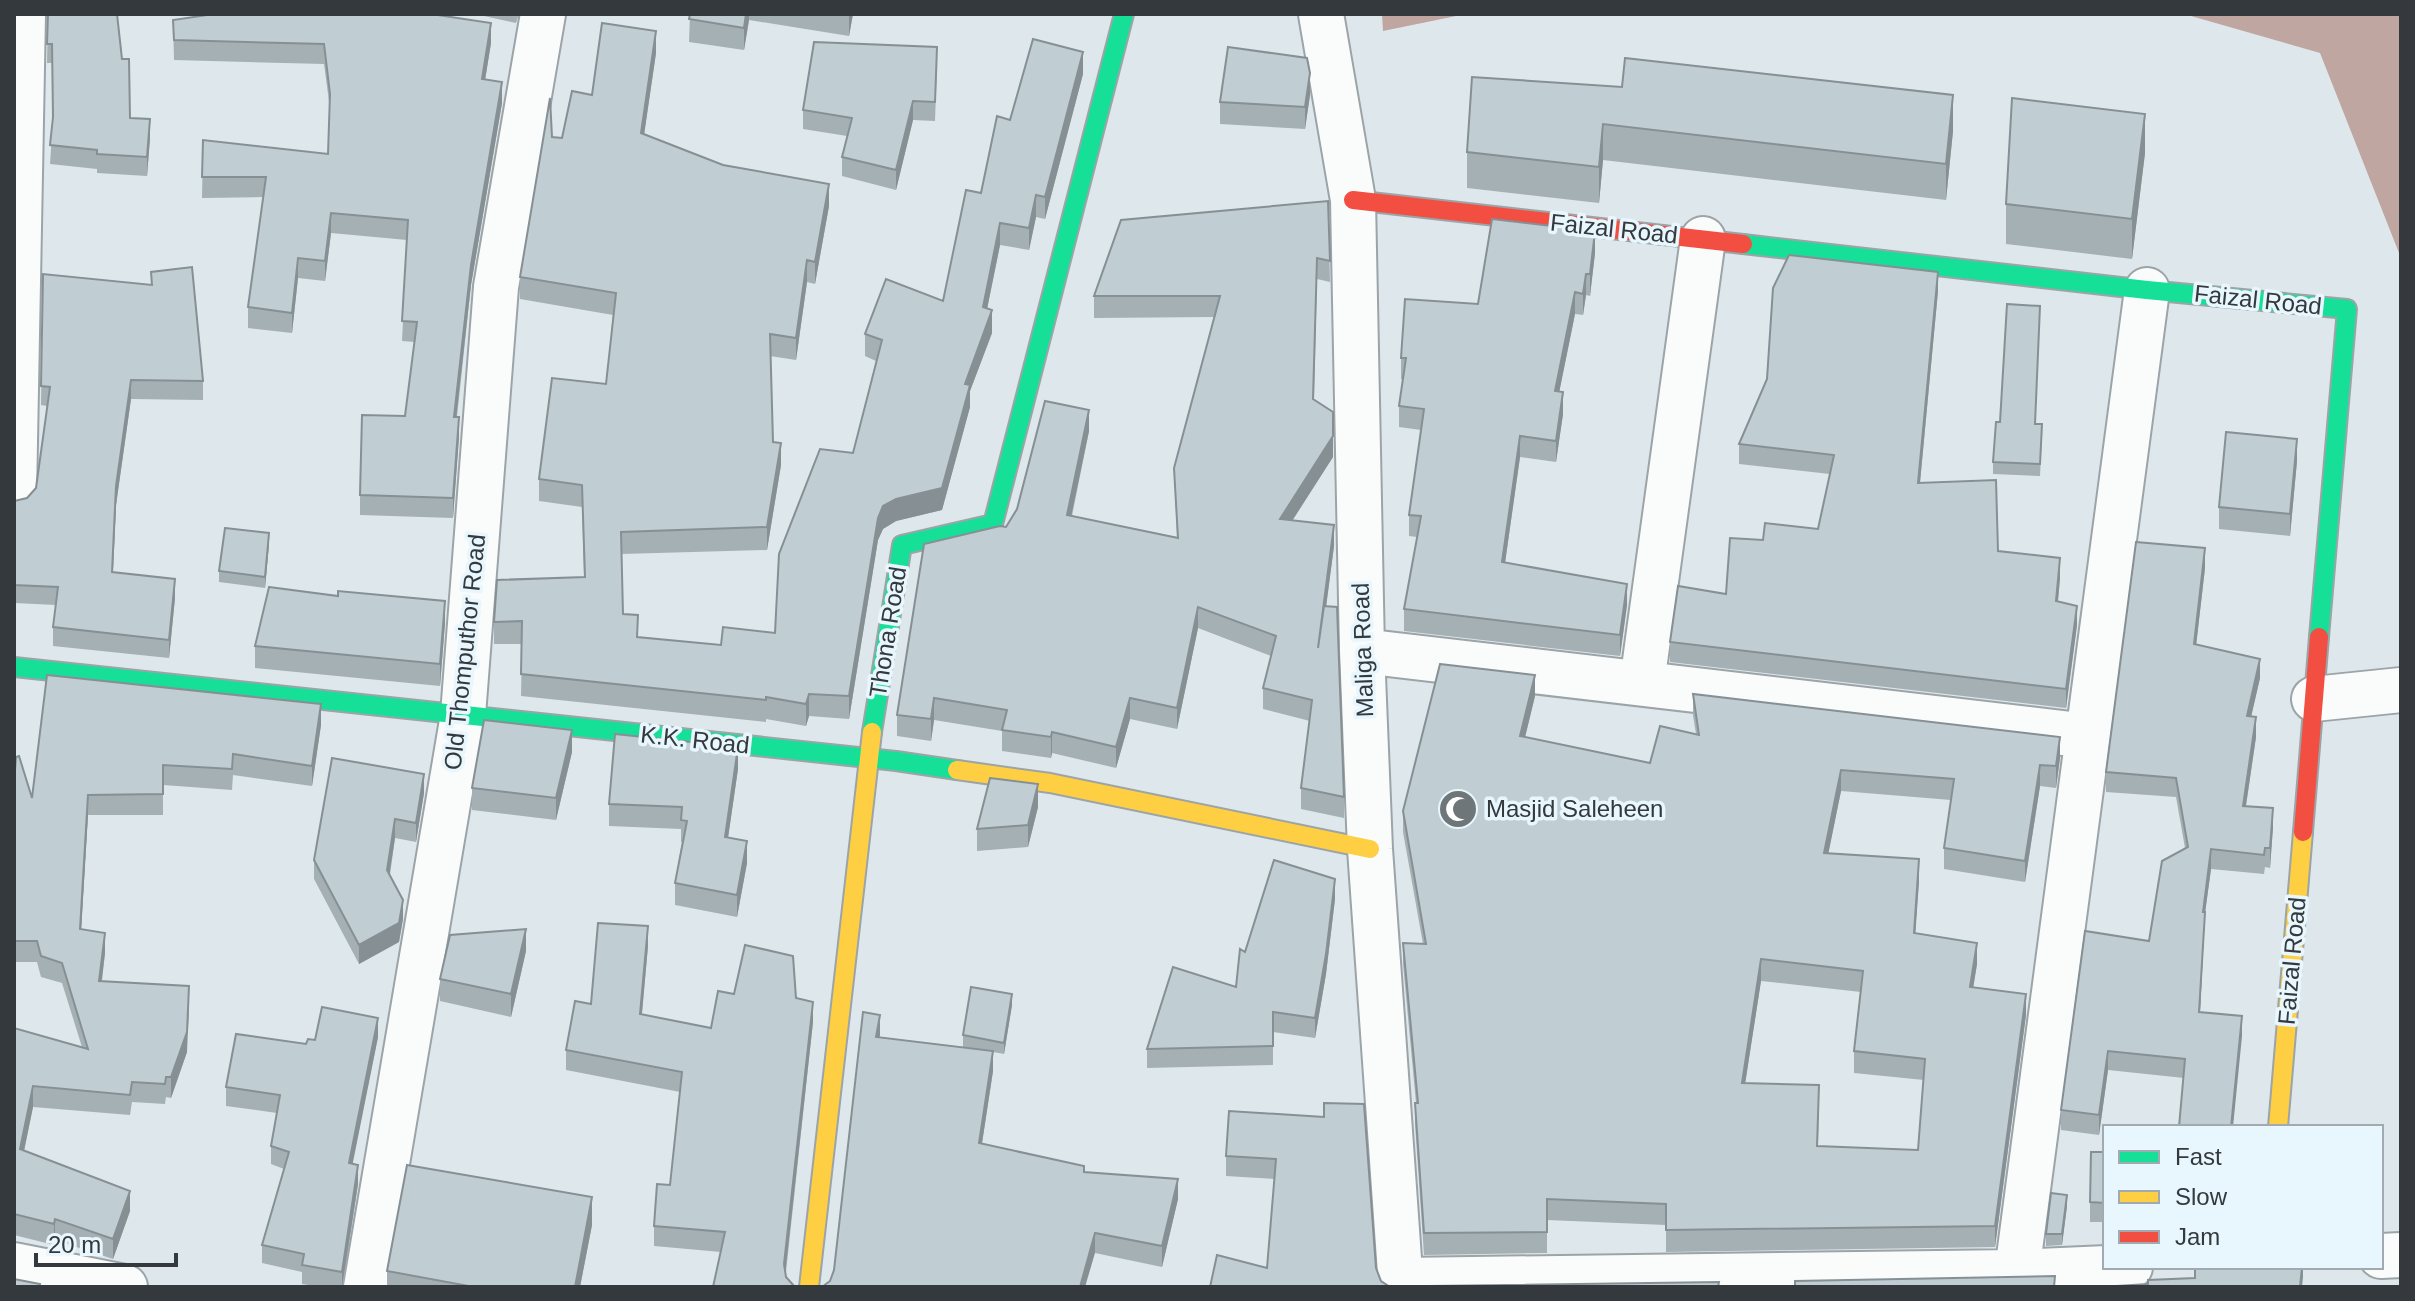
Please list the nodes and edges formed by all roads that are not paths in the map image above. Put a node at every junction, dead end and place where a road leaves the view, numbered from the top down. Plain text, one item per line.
1 (23, 14) edge
2 (543, 14) edge
3 (1124, 14) edge
4 (1321, 14) edge
5 (1353, 200) junction
6 (1703, 239) junction
7 (2147, 290) junction
8 (14, 495) edge
9 (1362, 651) junction
10 (14, 667) edge
11 (1642, 683) junction
12 (2401, 690) edge
13 (2314, 699) junction
14 (463, 715) junction
15 (2088, 736) junction
16 (868, 758) junction
17 (1370, 849) junction
18 (2278, 1125) edge
19 (14, 1265) edge
20 (2103, 1268) edge
21 (2017, 1272) junction
22 (1401, 1284) edge
23 (125, 1287) edge
24 (366, 1287) edge
25 (809, 1287) edge

1 - 8 street
2 - 14 street, Old Thomputhor Road
3 - 16 street, Thona Road
4 - 5 street, Maliga Road
5 - 6 street, Faizal Road
5 - 9 street, Maliga Road
6 - 7 street, Faizal Road
6 - 11 street
7 - 13 street, Faizal Road
7 - 15 street
9 - 11 street
9 - 17 street, Maliga Road
10 - 14 street, K.K. Road
11 - 15 street
12 - 13 street
13 - 18 street, Faizal Road
14 - 16 street, K.K. Road
14 - 24 street, Old Thomputhor Road
15 - 21 street
16 - 17 street, K.K. Road
16 - 25 street, Thona Road
17 - 22 street, Maliga Road
19 - 23 street
20 - 21 street
21 - 22 street

